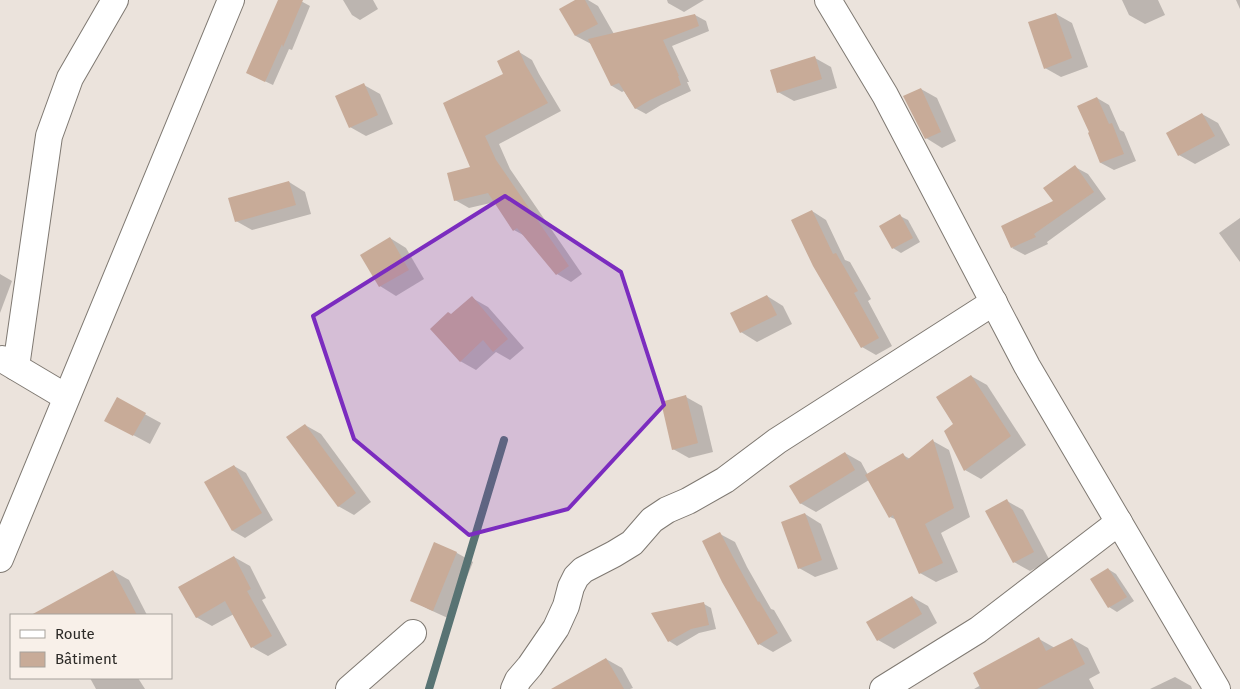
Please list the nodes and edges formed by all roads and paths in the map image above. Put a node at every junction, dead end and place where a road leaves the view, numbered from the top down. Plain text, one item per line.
1 (114, 0) edge
2 (231, 0) edge
3 (828, 0) edge
4 (994, 302) junction
5 (8, 362) edge
6 (66, 397) junction
7 (1119, 522) junction
8 (0, 559) edge
9 (413, 633) dead end
10 (349, 689) edge
11 (514, 689) edge
12 (883, 689) edge
13 (1217, 689) edge

1 - 5 street
2 - 6 street
3 - 4 street
4 - 7 street
4 - 11 street
5 - 6 street
6 - 8 street
7 - 12 street
7 - 13 street
9 - 10 street

